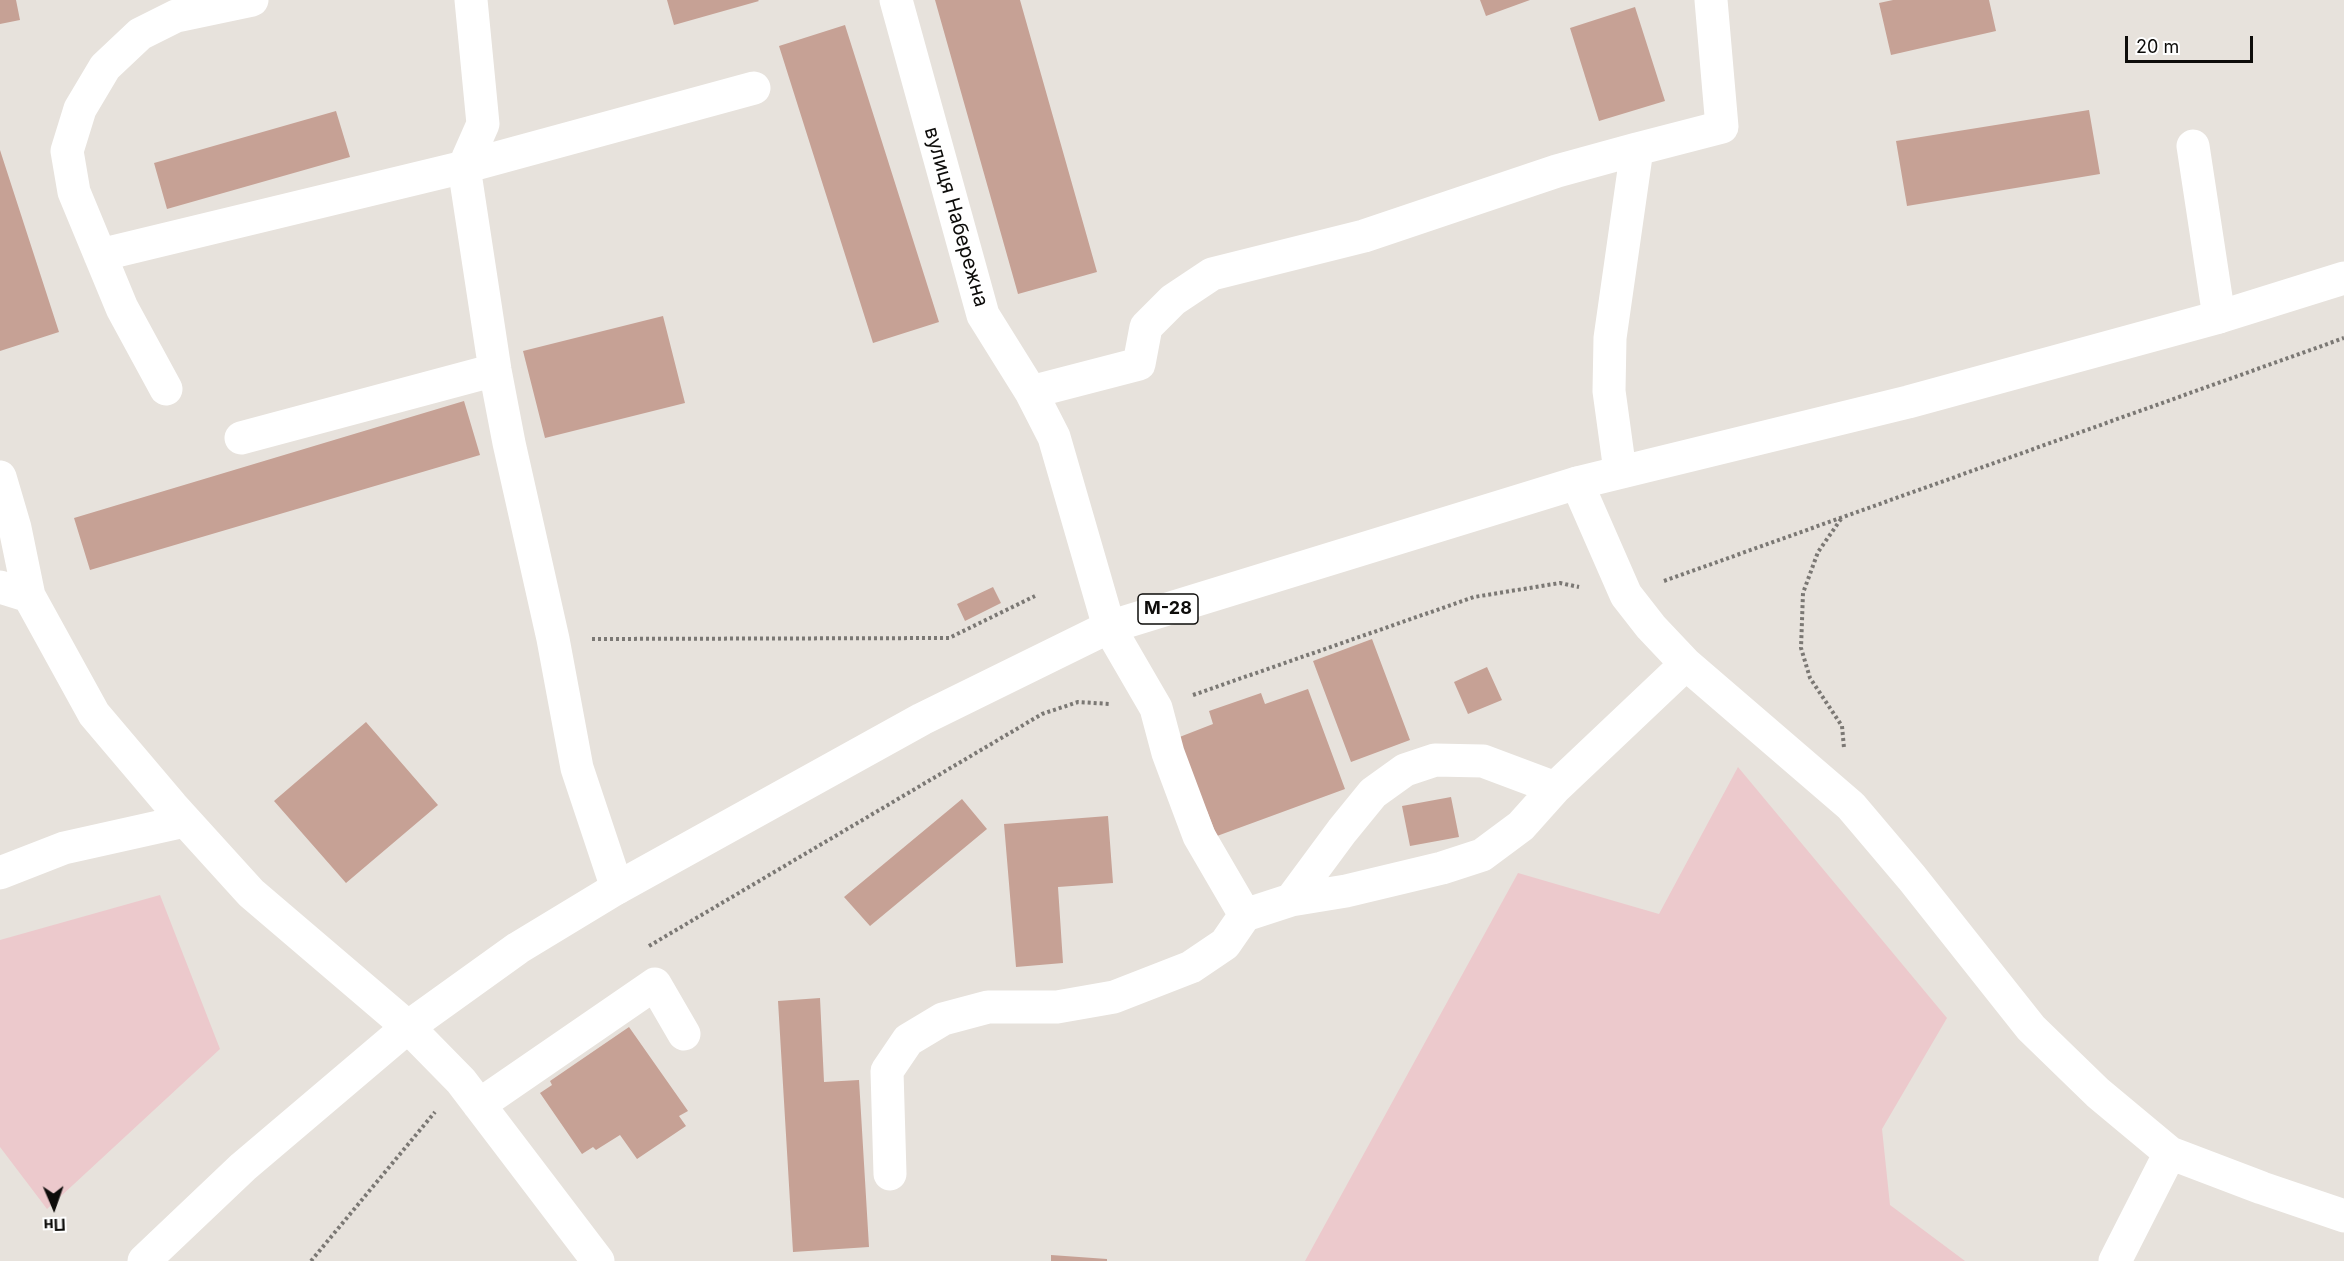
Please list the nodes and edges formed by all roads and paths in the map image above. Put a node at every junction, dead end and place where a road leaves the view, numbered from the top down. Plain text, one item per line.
1 (252, 0) edge
2 (471, 0) edge
3 (896, 0) edge
4 (1711, 0) edge
5 (754, 88) dead end
6 (2193, 146) dead end
7 (1637, 149) junction
8 (464, 166) junction
9 (100, 255) junction
10 (2344, 278) edge
11 (2218, 317) junction
12 (2344, 338) edge
13 (495, 370) junction
14 (166, 389) dead end
15 (1031, 392) junction
16 (241, 438) dead end
17 (1620, 471) junction
18 (0, 477) edge
19 (1577, 483) junction
20 (1841, 519) junction
21 (14, 592) edge
22 (1626, 595) junction
23 (1035, 597) dead end
24 (1109, 627) junction
25 (553, 639) junction
26 (1686, 664) junction
27 (1078, 702) dead end
28 (1156, 708) junction
29 (1555, 788) junction
30 (1851, 806) junction
31 (185, 821) junction
32 (0, 873) edge
33 (617, 888) junction
34 (1291, 900) junction
35 (1245, 915) junction
36 (408, 1027) junction
37 (684, 1034) dead end
38 (479, 1105) junction
39 (2170, 1153) junction
40 (890, 1174) dead end
41 (2344, 1216) edge
42 (144, 1261) edge
43 (598, 1261) edge
44 (2115, 1261) edge

1 - 9 main road
2 - 8 main road
3 - 15 main road, вулиця Набережна
4 - 7 main road
5 - 8 main road
6 - 11 main road
7 - 15 main road
7 - 17 main road
8 - 9 main road
8 - 13 main road
9 - 14 main road
10 - 11 main road, М-28
11 - 17 main road, М-28
12 - 20 path
13 - 16 main road
13 - 25 main road
15 - 24 main road, вулиця Набережна
17 - 19 main road, М-28
18 - 21 main road
19 - 22 main road
19 - 24 main road, М-28
20 - 22 path
20 - 30 path
21 - 31 main road
22 - 26 main road
22 - 28 path
23 - 25 path
24 - 28 main road, вулиця Набережна
24 - 33 main road, М-28
25 - 33 main road
26 - 29 main road
26 - 30 main road
27 - 28 path
28 - 35 main road, вулиця Набережна
29 - 34 main road
29 - 34 main road
30 - 39 main road
31 - 32 main road
31 - 36 main road
33 - 36 main road, М-28
34 - 35 main road
35 - 40 main road
36 - 38 main road
36 - 42 main road, М-28
37 - 38 main road
38 - 43 main road
39 - 41 main road
39 - 44 main road

